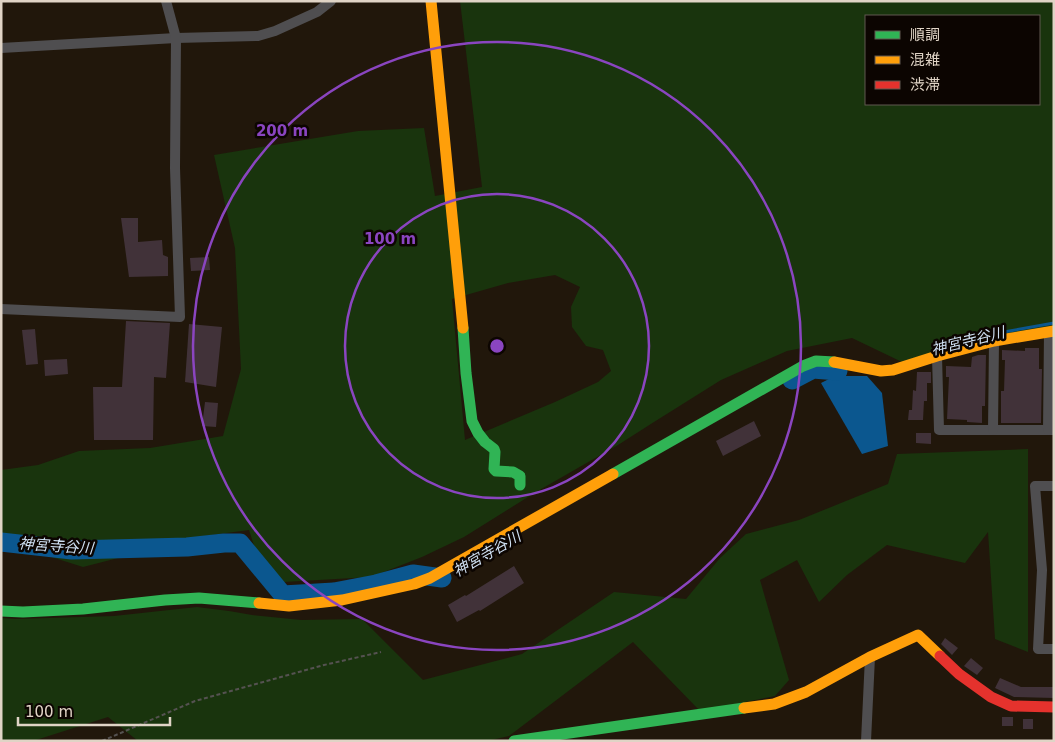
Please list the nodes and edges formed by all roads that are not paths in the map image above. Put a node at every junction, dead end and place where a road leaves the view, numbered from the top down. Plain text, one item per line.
1 (166, 1) edge
2 (330, 1) edge
3 (431, 1) edge
4 (176, 38) junction
5 (1, 48) edge
6 (1, 309) edge
7 (1051, 332) edge
8 (994, 341) junction
9 (937, 356) junction
10 (993, 430) junction
11 (1051, 430) edge
12 (520, 485) dead end
13 (1054, 486) edge
14 (1, 611) edge
15 (1054, 649) edge
16 (870, 657) junction
17 (1054, 707) edge
18 (514, 741) edge
19 (866, 741) edge

1 - 4 street
2 - 4 street
3 - 12 street
4 - 5 street
4 - 6 street
7 - 8 street
7 - 11 street
8 - 9 street
8 - 10 street
9 - 10 street
9 - 14 street
10 - 11 street
13 - 15 street
16 - 17 street
16 - 18 street
16 - 19 street

